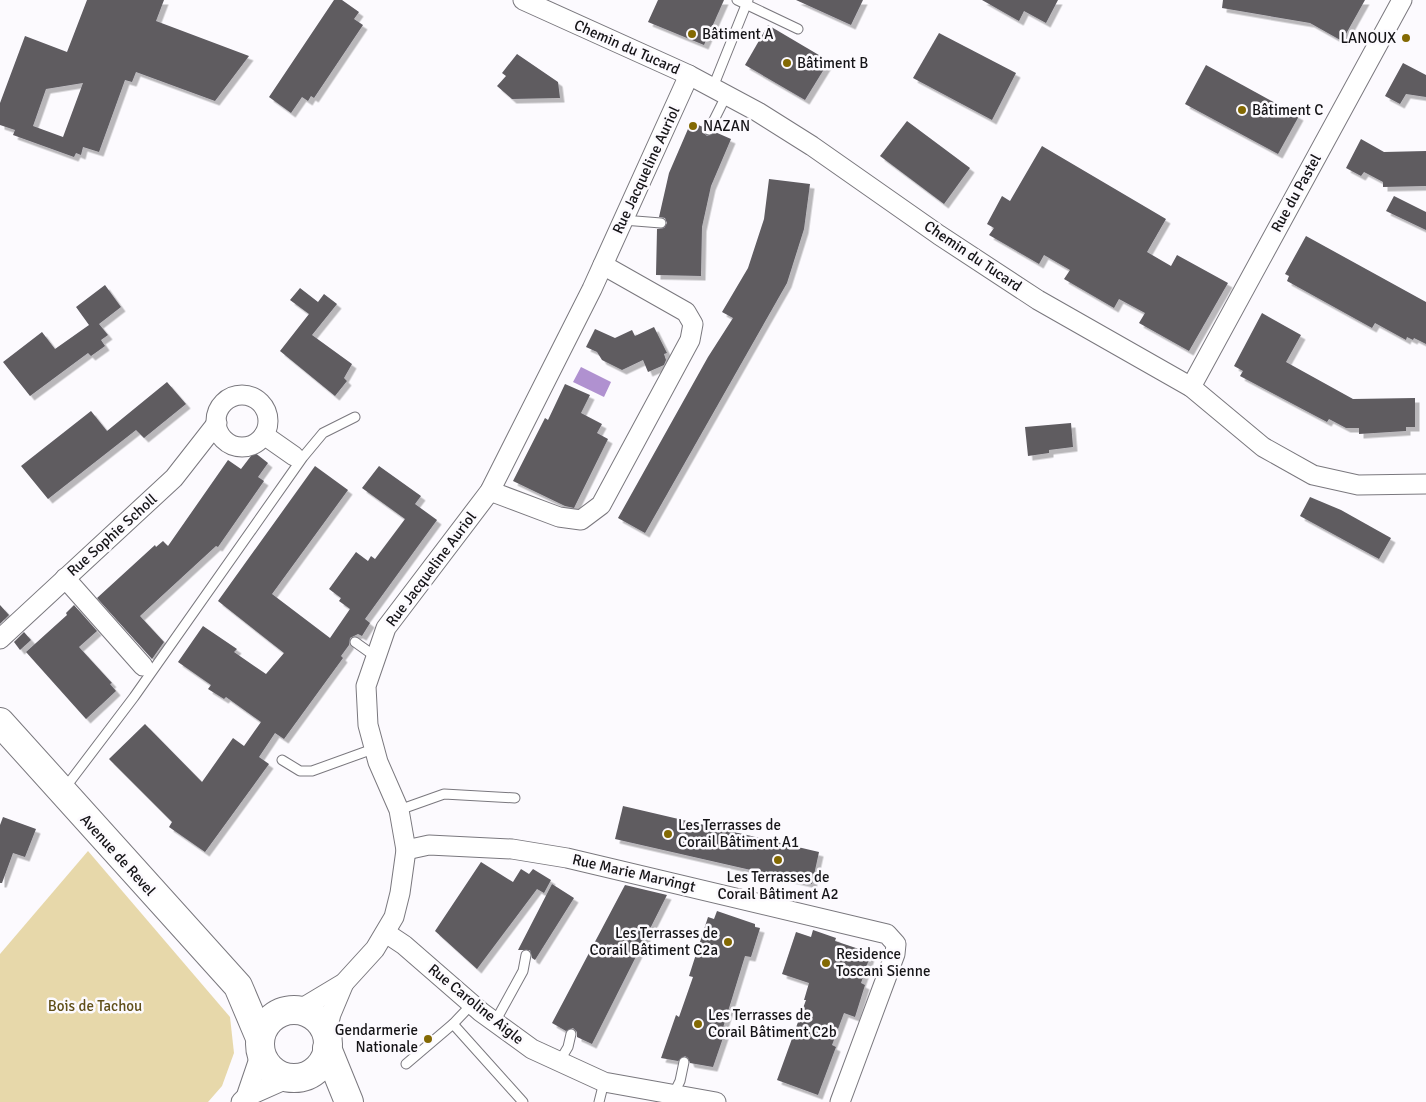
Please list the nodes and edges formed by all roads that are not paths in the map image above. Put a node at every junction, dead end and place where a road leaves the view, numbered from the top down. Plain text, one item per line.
1 (523, 0) edge
2 (738, 0) edge
3 (1402, 0) edge
4 (747, 2) edge
5 (798, 29) dead end
6 (689, 75) junction
7 (720, 91) junction
8 (709, 130) dead end
9 (623, 220) junction
10 (661, 223) dead end
11 (603, 265) junction
12 (1191, 387) junction
13 (355, 417) dead end
14 (216, 423) junction
15 (264, 435) junction
16 (294, 456) dead end
17 (1426, 484) edge
18 (490, 491) junction
19 (65, 578) junction
20 (0, 639) edge
21 (355, 642) dead end
22 (376, 657) junction
23 (143, 666) dead end
24 (0, 722) edge
25 (373, 749) junction
26 (282, 760) dead end
27 (61, 792) junction
28 (516, 798) dead end
29 (399, 810) junction
30 (406, 850) junction
31 (386, 933) junction
32 (526, 955) dead end
33 (344, 983) junction
34 (238, 986) junction
35 (472, 1004) junction
36 (293, 1010) junction
37 (496, 1022) junction
38 (453, 1024) junction
39 (571, 1034) dead end
40 (327, 1041) junction
41 (261, 1046) junction
42 (559, 1062) junction
43 (684, 1062) dead end
44 (406, 1064) dead end
45 (296, 1077) junction
46 (604, 1082) junction
47 (673, 1095) junction
48 (243, 1099) edge
49 (339, 1102) edge
50 (349, 1102) edge
51 (524, 1102) edge
52 (599, 1102) edge
53 (716, 1102) edge
54 (840, 1102) edge

1 - 6 street, Chemin du Tucard
2 - 4 lane
3 - 12 street, Rue du Pastel
4 - 5 lane
4 - 7 lane
6 - 7 street, Chemin du Tucard
6 - 9 street, Rue Jacqueline Auriol
7 - 8 lane
7 - 12 street, Chemin du Tucard
9 - 10 lane
9 - 11 street, Rue Jacqueline Auriol
11 - 18 street, Rue Jacqueline Auriol
11 - 18 street
12 - 17 street, Chemin du Tucard
13 - 27 lane
14 - 15 street
14 - 15 street, Rue Sophie Scholl
14 - 19 street, Rue Sophie Scholl
15 - 16 street
18 - 22 street, Rue Jacqueline Auriol
19 - 20 street, Rue Sophie Scholl
19 - 23 street
21 - 22 lane
22 - 25 street, Rue Jacqueline Auriol
24 - 27 main road, Avenue de Revel
25 - 26 lane
25 - 29 street, Rue Jacqueline Auriol
27 - 34 main road, Avenue de Revel
28 - 29 lane
29 - 30 street, Rue Jacqueline Auriol
30 - 31 street, Rue Jacqueline Auriol
30 - 54 street, Rue Marie Marvingt
31 - 33 street, Rue Jacqueline Auriol
31 - 35 street, Rue Caroline Aigle
32 - 37 lane
33 - 36 street, Rue Jacqueline Auriol
33 - 40 street, Rue Jacqueline Auriol
34 - 36 main road, Avenue de Revel
34 - 41 main road, Avenue de Revel
35 - 37 street, Rue Caroline Aigle
35 - 38 lane
36 - 40 main road
36 - 41 main road
37 - 42 street, Rue Caroline Aigle
38 - 44 lane
38 - 51 lane
39 - 42 lane
40 - 45 main road
40 - 50 main road
41 - 45 main road
41 - 48 street
42 - 46 street, Rue Caroline Aigle
43 - 47 lane
45 - 48 street
45 - 49 main road
46 - 47 street, Rue Caroline Aigle
46 - 52 lane
47 - 53 street, Rue Caroline Aigle

